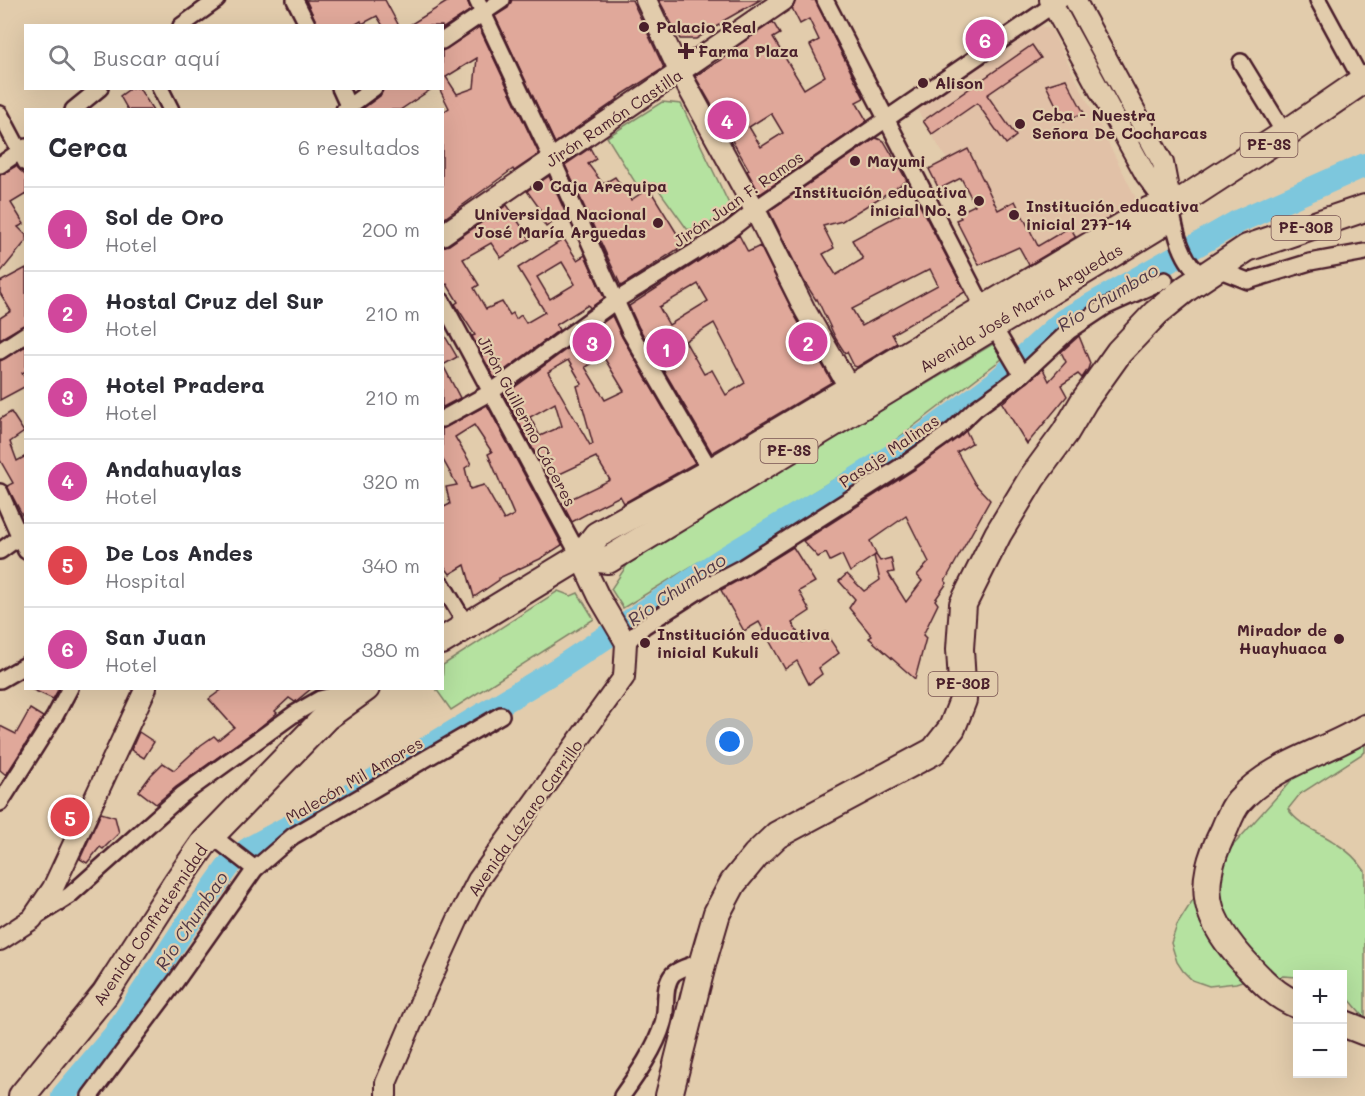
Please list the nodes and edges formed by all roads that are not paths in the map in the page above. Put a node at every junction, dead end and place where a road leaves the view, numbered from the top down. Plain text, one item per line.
1 (217, 0) edge
2 (295, 0) edge
3 (502, 0) edge
4 (646, 0) edge
5 (784, 0) edge
6 (825, 0) edge
7 (1075, 0) edge
8 (1318, 0) edge
9 (1054, 2) edge
10 (480, 7) edge
11 (184, 24) edge
12 (307, 24) edge
13 (444, 39) edge
14 (1241, 62) dead end
15 (680, 73) junction
16 (1364, 80) edge
17 (98, 90) edge
18 (161, 90) edge
19 (341, 90) edge
20 (371, 90) edge
21 (75, 108) edge
22 (170, 108) edge
23 (348, 108) edge
24 (0, 114) edge
25 (886, 119) junction
26 (1285, 134) junction
27 (24, 154) edge
28 (552, 159) junction
29 (0, 165) edge
30 (1171, 208) junction
31 (1365, 208) edge
32 (755, 210) junction
33 (444, 234) edge
34 (1365, 252) edge
35 (1204, 272) junction
36 (1165, 280) dead end
37 (617, 300) junction
38 (444, 305) edge
39 (989, 317) junction
40 (24, 335) edge
41 (0, 351) edge
42 (1021, 373) junction
43 (491, 392) junction
44 (855, 398) junction
45 (444, 418) edge
46 (717, 481) junction
47 (0, 492) edge
48 (22, 534) edge
49 (0, 551) edge
50 (580, 557) junction
51 (444, 587) edge
52 (467, 626) junction
53 (444, 640) edge
54 (624, 641) junction
55 (24, 666) edge
56 (0, 680) edge
57 (68, 690) edge
58 (145, 690) edge
59 (353, 690) edge
60 (363, 690) edge
61 (501, 715) dead end
62 (1365, 728) edge
63 (0, 803) edge
64 (218, 840) junction
65 (251, 867) junction
66 (32, 919) junction
67 (0, 940) edge
68 (703, 961) junction
69 (1293, 1002) edge
70 (1345, 1024) edge
71 (1365, 1032) edge
72 (22, 1096) edge
73 (90, 1096) edge
74 (386, 1096) edge
75 (622, 1096) edge
76 (669, 1096) edge

1 - 11 street
2 - 12 street
3 - 10 street
4 - 15 street
5 - 15 street, Jirón Ramón Castilla
6 - 25 street
7 - 30 street
8 - 16 street
9 - 25 street, Jirón Juan F. Ramos
9 - 30 street
10 - 13 street
10 - 28 street
14 - 26 street
15 - 28 street, Jirón Ramón Castilla
15 - 32 street
16 - 26 highway, PE-3S
17 - 21 street
18 - 22 street
19 - 23 street
20 - 23 street
24 - 27 street
25 - 32 street, Jirón Juan F. Ramos
25 - 39 street
26 - 30 highway, PE-3S
27 - 29 street
28 - 33 street, Jirón Ramón Castilla
28 - 37 street
30 - 35 street
30 - 39 highway, Avenida José María Arguedas / PE-3S
31 - 35 highway, PE-30B
32 - 37 street, Jirón Juan F. Ramos
32 - 44 street
34 - 35 street
35 - 68 highway, PE-30B
36 - 42 street, Pasaje Malinas
37 - 43 street, Jirón Juan F. Ramos
37 - 46 street
38 - 43 street, Jirón Guillermo Cáceres
39 - 42 street
39 - 44 highway, Avenida José María Arguedas / PE-3S
40 - 41 street
42 - 54 street, Pasaje Malinas
43 - 45 street, Jirón Juan F. Ramos
43 - 50 street, Jirón Guillermo Cáceres
44 - 46 highway, Avenida José María Arguedas / PE-3S
46 - 50 highway, Avenida José María Arguedas / PE-3S
47 - 48 street
48 - 49 street
50 - 52 highway
50 - 54 street
51 - 52 street
52 - 53 highway
54 - 74 street, Avenida Lázaro Carrillo
55 - 56 street
57 - 63 street
58 - 66 street
59 - 66 street
60 - 64 highway, Avenida Confraternidad
61 - 65 street, Malecón Mil Amores
62 - 69 highway
64 - 65 street
64 - 72 highway, Avenida Confraternidad
65 - 73 street, Malecón Mil Amores
66 - 67 street
68 - 75 street
68 - 76 highway, PE-30B
70 - 71 highway

